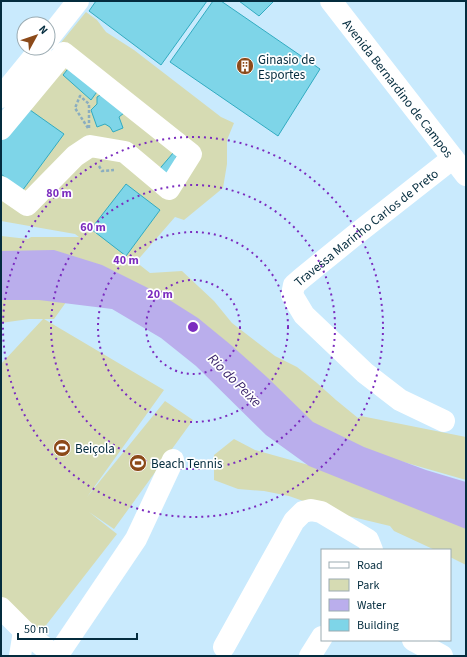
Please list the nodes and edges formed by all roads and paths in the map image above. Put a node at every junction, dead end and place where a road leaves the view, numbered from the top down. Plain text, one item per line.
1 (78, 1) edge
2 (331, 1) edge
3 (56, 39) edge
4 (56, 46) edge
5 (34, 56) edge
6 (46, 56) edge
7 (1, 97) edge
8 (1, 129) edge
9 (460, 167) edge
10 (1, 187) edge
11 (444, 421) dead end
12 (173, 460) dead end
13 (372, 549) edge
14 (1, 608) edge
15 (24, 631) junction
16 (321, 639) edge
17 (414, 641) edge
18 (224, 647) dead end
19 (20, 656) edge
20 (56, 656) edge
21 (310, 656) edge
22 (442, 656) edge

1 - 3 street
2 - 9 street, Avenida Bernardino de Campos
4 - 10 street
5 - 7 street
6 - 8 street
9 - 11 street, Travessa Marinho Carlos de Preto
12 - 20 street
13 - 18 street
14 - 15 street
15 - 19 street
15 - 20 street
16 - 21 street
17 - 22 street

